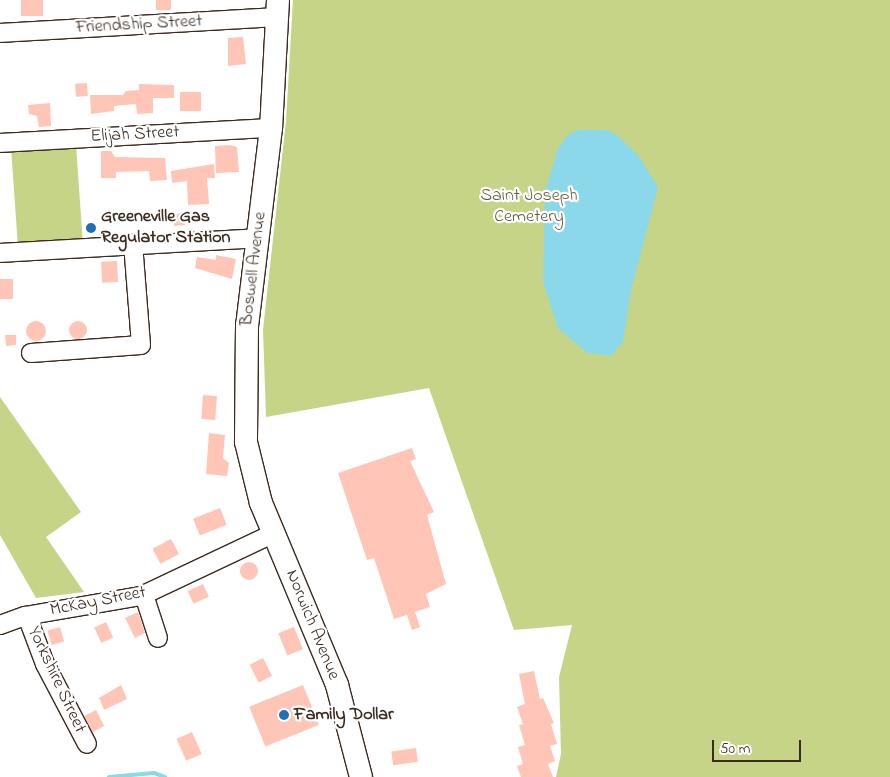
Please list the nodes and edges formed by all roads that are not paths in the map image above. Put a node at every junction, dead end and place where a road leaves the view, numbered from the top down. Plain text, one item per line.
1 (278, 8) edge
2 (0, 33) edge
3 (271, 128) junction
4 (0, 143) edge
5 (257, 238) junction
6 (133, 243) junction
7 (0, 253) edge
8 (31, 353) dead end
9 (274, 533) junction
10 (144, 595) junction
11 (27, 616) junction
12 (0, 625) edge
13 (158, 638) dead end
14 (87, 744) dead end
15 (362, 777) edge

1 - 2 street, Friendship Street
1 - 3 main road, Boswell Avenue
3 - 4 street, Elijah Street
3 - 5 main road, Boswell Avenue
5 - 6 street
5 - 9 main road, Boswell Avenue
6 - 7 street
6 - 8 street
9 - 10 street, McKay Street
9 - 15 main road, Norwich Avenue
10 - 11 street, McKay Street
10 - 13 street
11 - 12 street, McKay Street
11 - 14 street, Yorkshire Street

